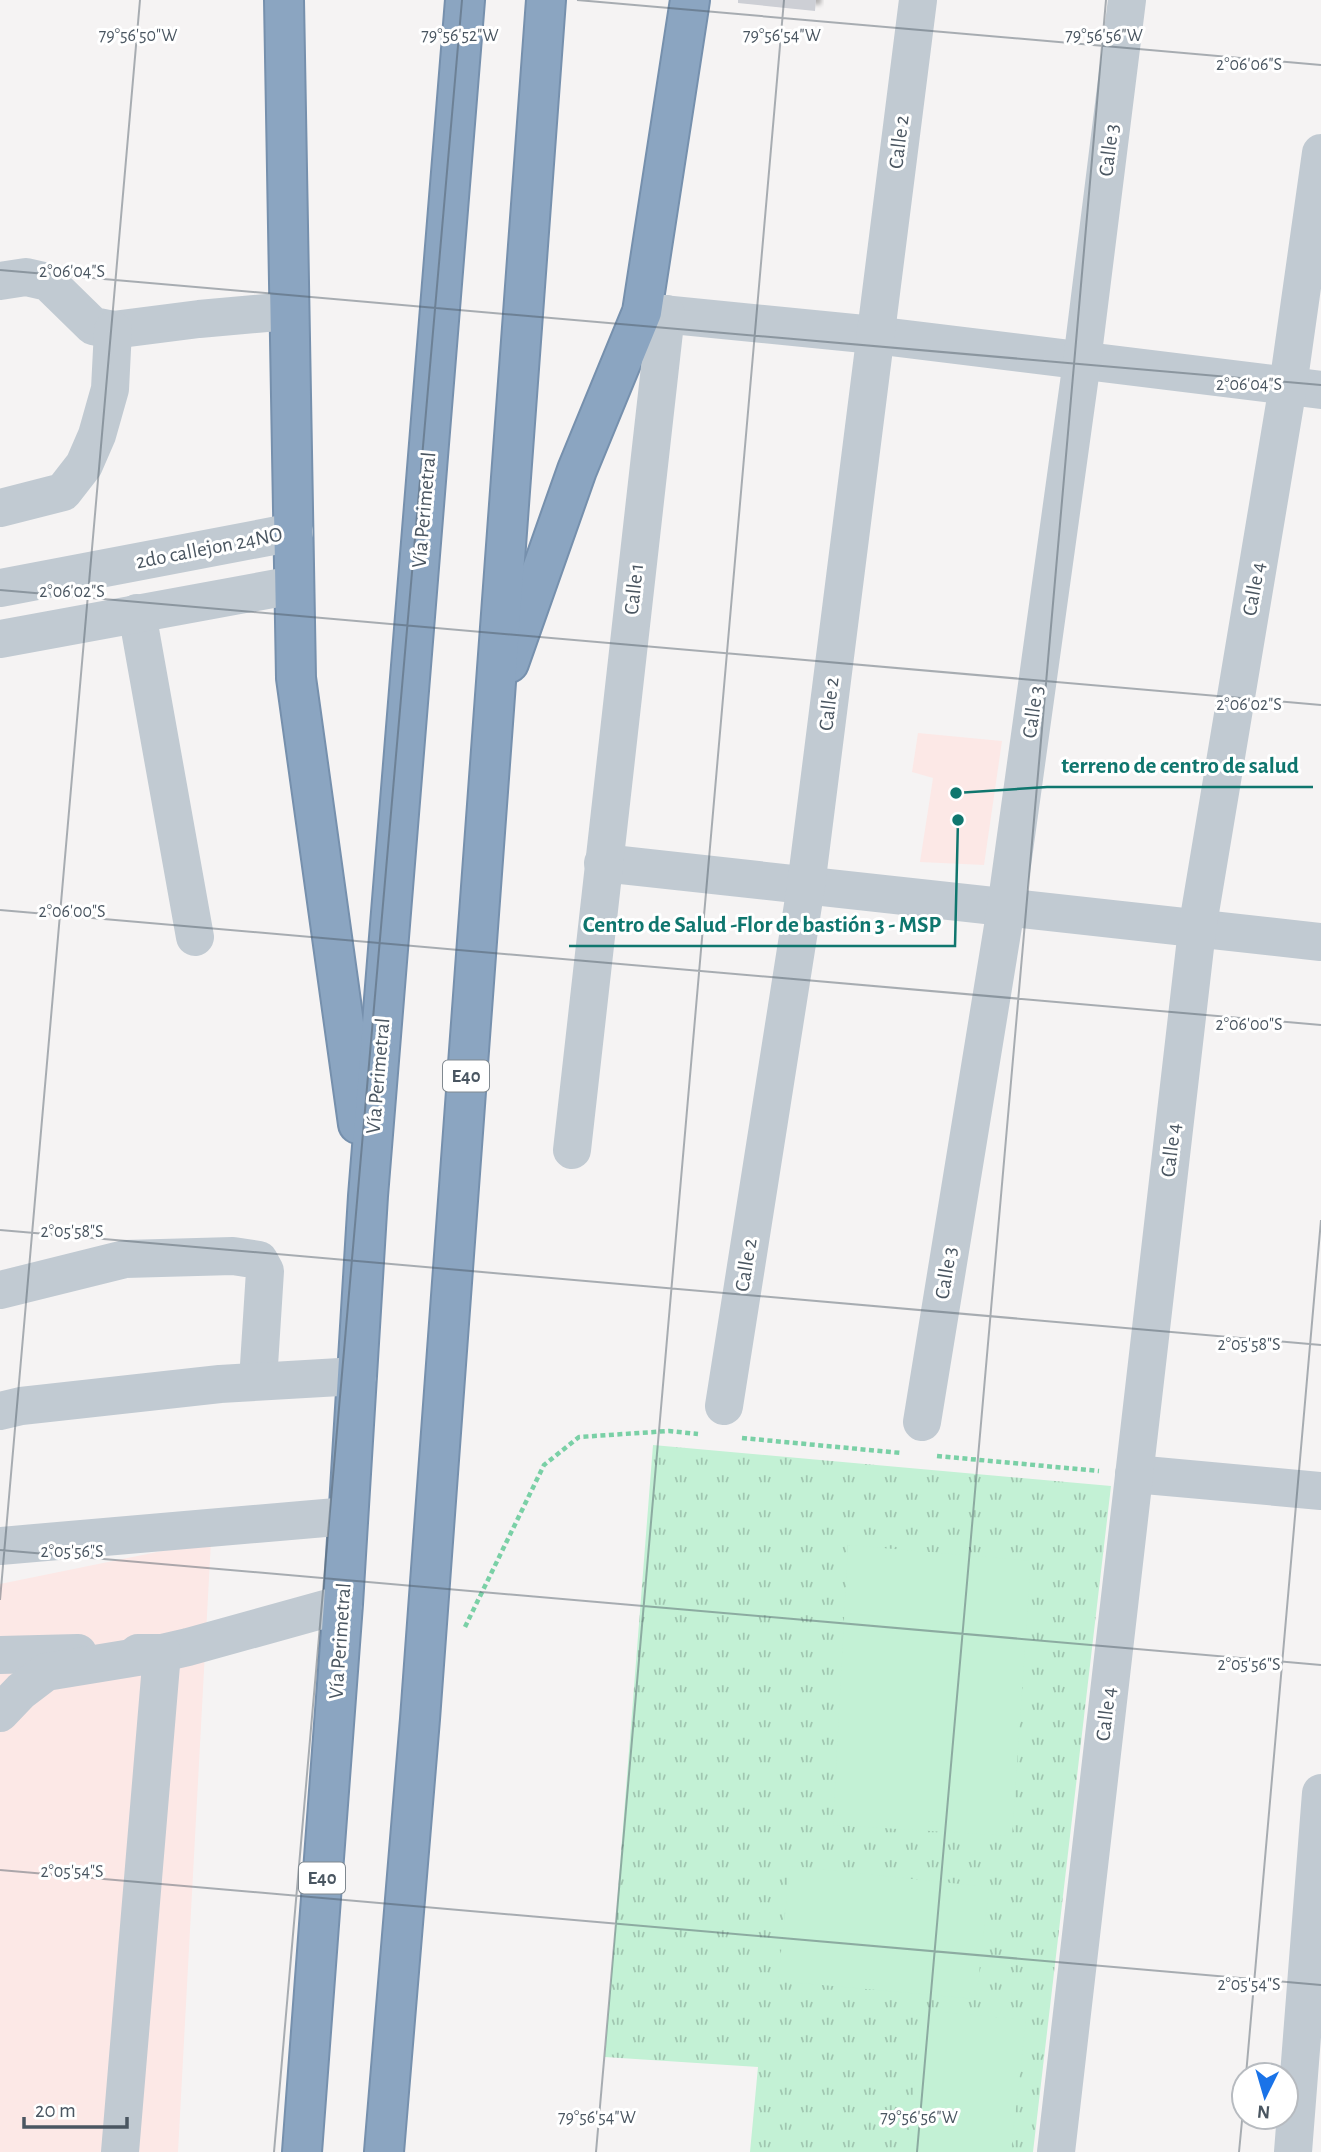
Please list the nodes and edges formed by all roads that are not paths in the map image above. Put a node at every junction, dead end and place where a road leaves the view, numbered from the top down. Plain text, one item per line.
1 (284, 0) edge
2 (465, 0) edge
3 (545, 0) edge
4 (691, 0) edge
5 (918, 0) edge
6 (1127, 0) edge
7 (1321, 153) edge
8 (0, 281) edge
9 (289, 311) junction
10 (654, 313) junction
11 (113, 330) junction
12 (874, 335) junction
13 (1082, 361) junction
14 (1304, 388) edge
15 (0, 508) edge
16 (294, 532) junction
17 (294, 585) junction
18 (0, 588) edge
19 (137, 613) junction
20 (0, 639) edge
21 (492, 711) junction
22 (603, 863) junction
23 (806, 886) junction
24 (1006, 908) junction
25 (1196, 930) junction
26 (195, 937) dead end
27 (1321, 942) edge
28 (572, 1150) dead end
29 (368, 1196) junction
30 (0, 1290) edge
31 (357, 1376) junction
32 (258, 1381) junction
33 (0, 1411) edge
34 (724, 1426) road end
35 (917, 1443) road end
36 (1134, 1474) junction
37 (1321, 1491) edge
38 (348, 1516) junction
39 (0, 1546) edge
40 (343, 1604) junction
41 (162, 1653) junction
42 (0, 1656) edge
43 (0, 1713) edge
44 (1321, 1794) edge
45 (120, 2152) edge
46 (302, 2152) edge
47 (384, 2152) edge
48 (1056, 2152) edge
49 (1293, 2152) edge

1 - 9 highway
2 - 29 highway, Vía Perimetral / E40
3 - 21 highway, E40
4 - 10 highway
5 - 12 street, Calle 2
6 - 13 street, Calle 3
7 - 14 street, Calle 4
8 - 11 street
9 - 11 street
9 - 16 highway
10 - 12 street
10 - 21 highway
10 - 22 street, Calle 1
11 - 15 street
12 - 13 street
12 - 23 street, Calle 2
13 - 14 street
13 - 24 street, Calle 3
14 - 25 street, Calle 4
16 - 17 highway
16 - 18 street, 2do callejon 24NO
17 - 19 street
17 - 29 highway
19 - 20 street
19 - 26 street
21 - 47 highway, E40
22 - 23 street
22 - 28 street, Calle 1
23 - 24 street
23 - 34 street, Calle 2
24 - 25 street
24 - 35 street, Calle 3
25 - 27 street
25 - 36 street, Calle 4
29 - 31 highway, Vía Perimetral / E40
30 - 32 street
31 - 32 street
31 - 38 highway, Vía Perimetral / E40
32 - 33 street
36 - 37 street
36 - 48 street, Calle 4
38 - 39 street
38 - 40 highway, Vía Perimetral / E40
40 - 41 street
40 - 46 highway, Vía Perimetral / E40
41 - 42 street
41 - 43 street
41 - 45 street
44 - 49 street

